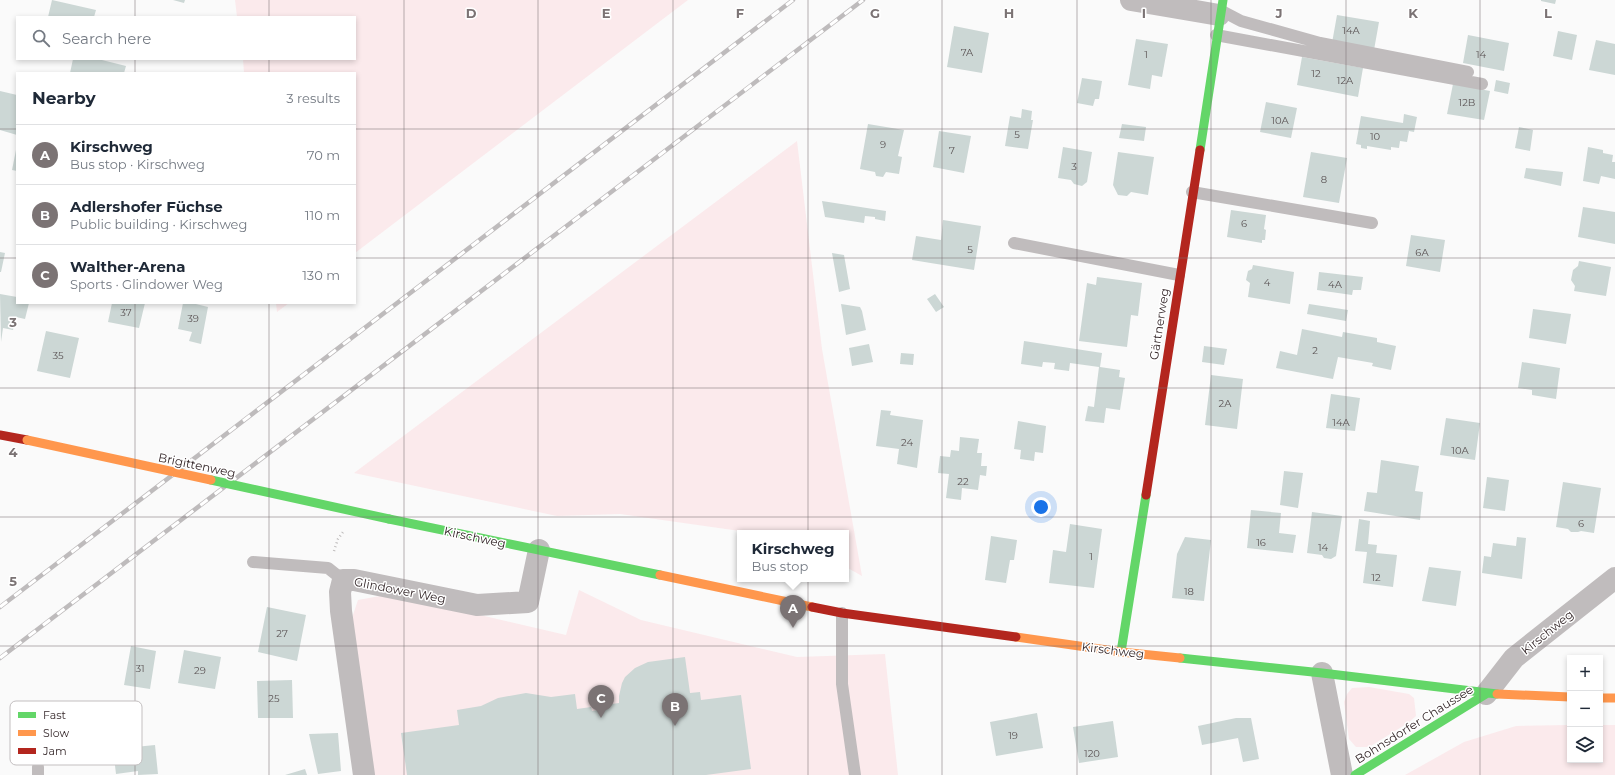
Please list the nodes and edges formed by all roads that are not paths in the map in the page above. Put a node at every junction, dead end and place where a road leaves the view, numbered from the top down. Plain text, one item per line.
1 (1131, 0) edge
2 (1220, 15) edge
3 (1468, 72) dead end
4 (1482, 84) dead end
5 (1192, 192) junction
6 (1372, 223) dead end
7 (1014, 243) dead end
8 (1179, 275) junction
9 (0, 435) edge
10 (389, 519) joint
11 (539, 550) junction
12 (253, 562) dead end
13 (336, 574) junction
14 (1615, 578) edge
15 (842, 613) junction
16 (1121, 652) junction
17 (1322, 673) junction
18 (1486, 694) junction
19 (1567, 697) edge
20 (1603, 698) edge
21 (1615, 698) edge
22 (364, 775) edge
23 (855, 775) edge
24 (1342, 775) edge
25 (1354, 775) edge

1 - 2 street
2 - 3 lane
2 - 4 lane
2 - 5 street, Gärtnerweg
5 - 6 lane
5 - 8 street, Gärtnerweg
7 - 8 lane
8 - 16 street, Gärtnerweg
9 - 10 street, Brigittenweg, bridge
10 - 11 street, Kirschweg
11 - 13 street, Glindower Weg
11 - 15 street, Kirschweg
12 - 13 lane
13 - 22 street, Glindower Weg
14 - 18 street, Kirschweg
15 - 16 street, Kirschweg
15 - 23 lane
16 - 17 street, Kirschweg
17 - 18 street, Kirschweg
17 - 24 street
18 - 19 street, Kirschweg
18 - 25 street, Bohnsdorfer Chaussee
20 - 21 street

